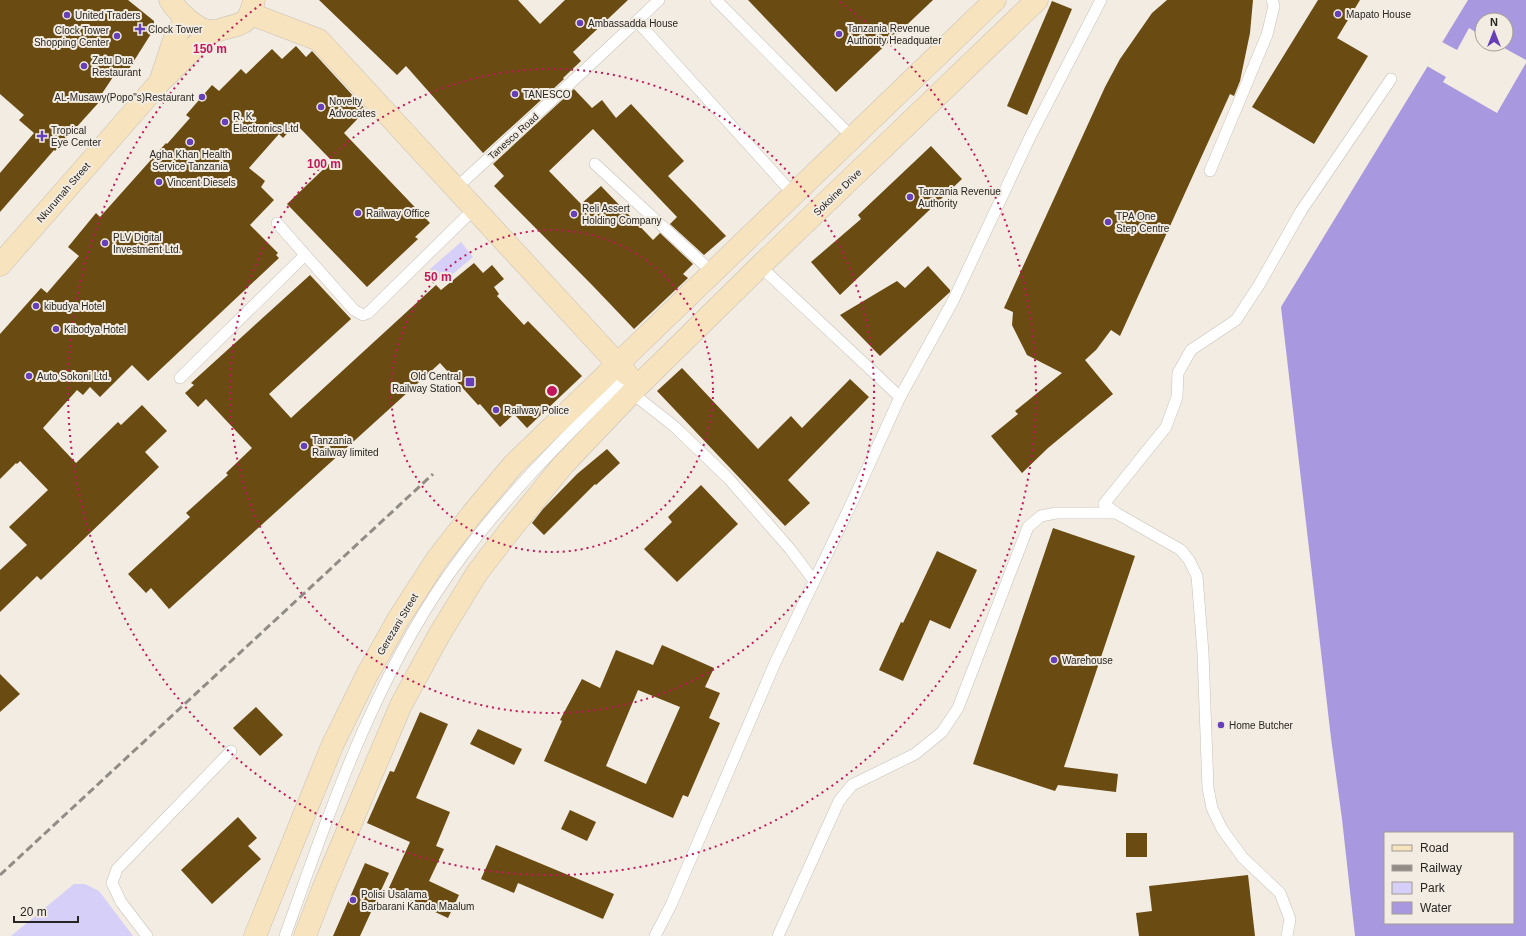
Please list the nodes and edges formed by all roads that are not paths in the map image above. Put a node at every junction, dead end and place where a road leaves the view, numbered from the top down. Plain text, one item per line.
1 (170, 0) edge
2 (659, 0) edge
3 (716, 0) edge
4 (995, 0) edge
5 (1037, 0) edge
6 (1101, 0) edge
7 (1272, 0) edge
8 (253, 7) edge
9 (186, 18) junction
10 (637, 21) junction
11 (211, 32) junction
12 (1392, 79) dead end
13 (160, 82) junction
14 (852, 137) junction
15 (595, 164) dead end
16 (1210, 171) dead end
17 (455, 189) junction
18 (793, 194) junction
19 (474, 209) junction
20 (277, 223) dead end
21 (306, 255) junction
22 (0, 265) edge
23 (760, 266) junction
24 (712, 272) junction
25 (180, 378) dead end
26 (628, 379) junction
27 (900, 397) junction
28 (1116, 513) junction
29 (814, 581) junction
30 (231, 751) dead end
31 (301, 892) junction
32 (147, 936) edge
33 (255, 936) edge
34 (277, 936) edge
35 (285, 936) edge
36 (305, 936) edge
37 (655, 936) edge
38 (778, 936) edge
39 (1287, 936) edge

1 - 9 main road
2 - 10 lane, Tanesco Road
3 - 14 lane
4 - 14 main road
5 - 23 main road, Sokoine Drive
6 - 27 lane
7 - 16 lane
8 - 11 main road
8 - 17 main road
9 - 11 main road
9 - 13 main road, Nkurumah Street
10 - 17 lane, Tanesco Road
10 - 18 lane
11 - 13 main road
12 - 28 lane
13 - 22 main road, Nkurumah Street
14 - 18 main road
15 - 24 lane
17 - 19 main road
18 - 24 main road
19 - 21 lane
19 - 26 main road
20 - 21 lane
21 - 25 lane
23 - 26 main road, Sokoine Drive
23 - 27 lane
24 - 26 main road
26 - 29 lane
26 - 31 lane
26 - 33 main road, Gerezani Street
26 - 36 main road
27 - 29 lane
28 - 38 lane
28 - 39 lane
29 - 37 lane
30 - 32 lane
31 - 34 lane
31 - 35 lane

